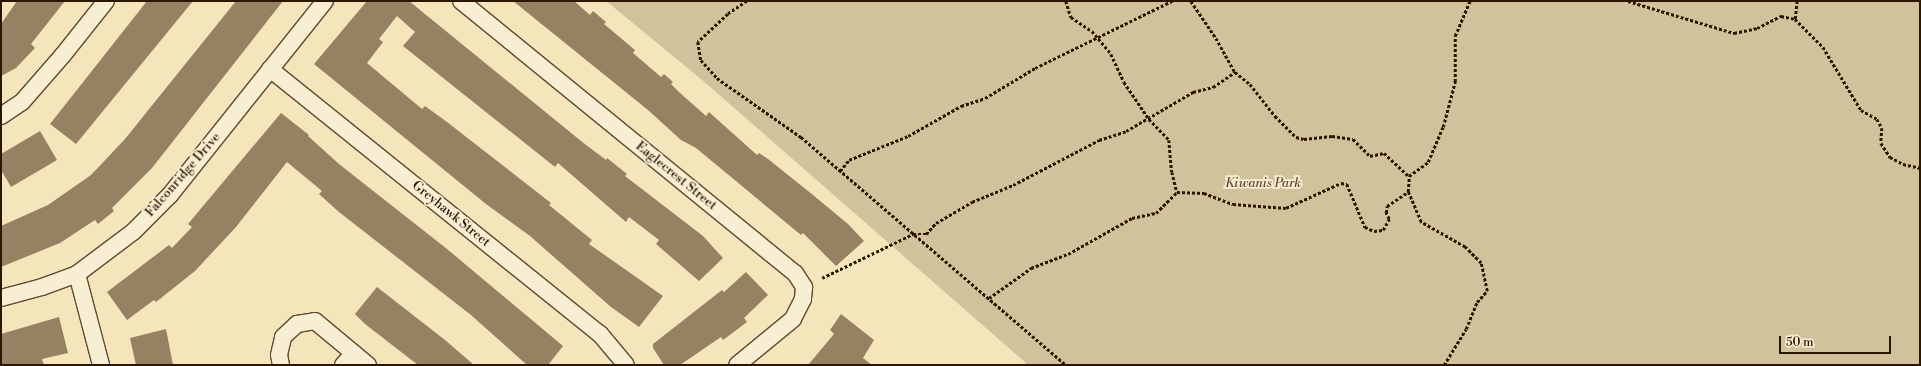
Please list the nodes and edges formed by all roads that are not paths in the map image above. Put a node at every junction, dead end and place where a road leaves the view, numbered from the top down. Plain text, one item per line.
1 (106, 1) edge
2 (325, 1) edge
3 (461, 1) edge
4 (270, 69) junction
5 (1, 116) edge
6 (77, 274) junction
7 (1, 298) edge
8 (349, 359) edge
9 (101, 365) edge
10 (281, 365) edge
11 (368, 365) edge
12 (626, 365) edge
13 (737, 365) edge

1 - 5 street
2 - 4 street, Falconridge Drive
3 - 13 street, Eaglecrest Street
4 - 6 street, Falconridge Drive
4 - 12 street, Greyhawk Street
6 - 7 street, Falconridge Drive
6 - 9 street
8 - 10 street
8 - 11 street

